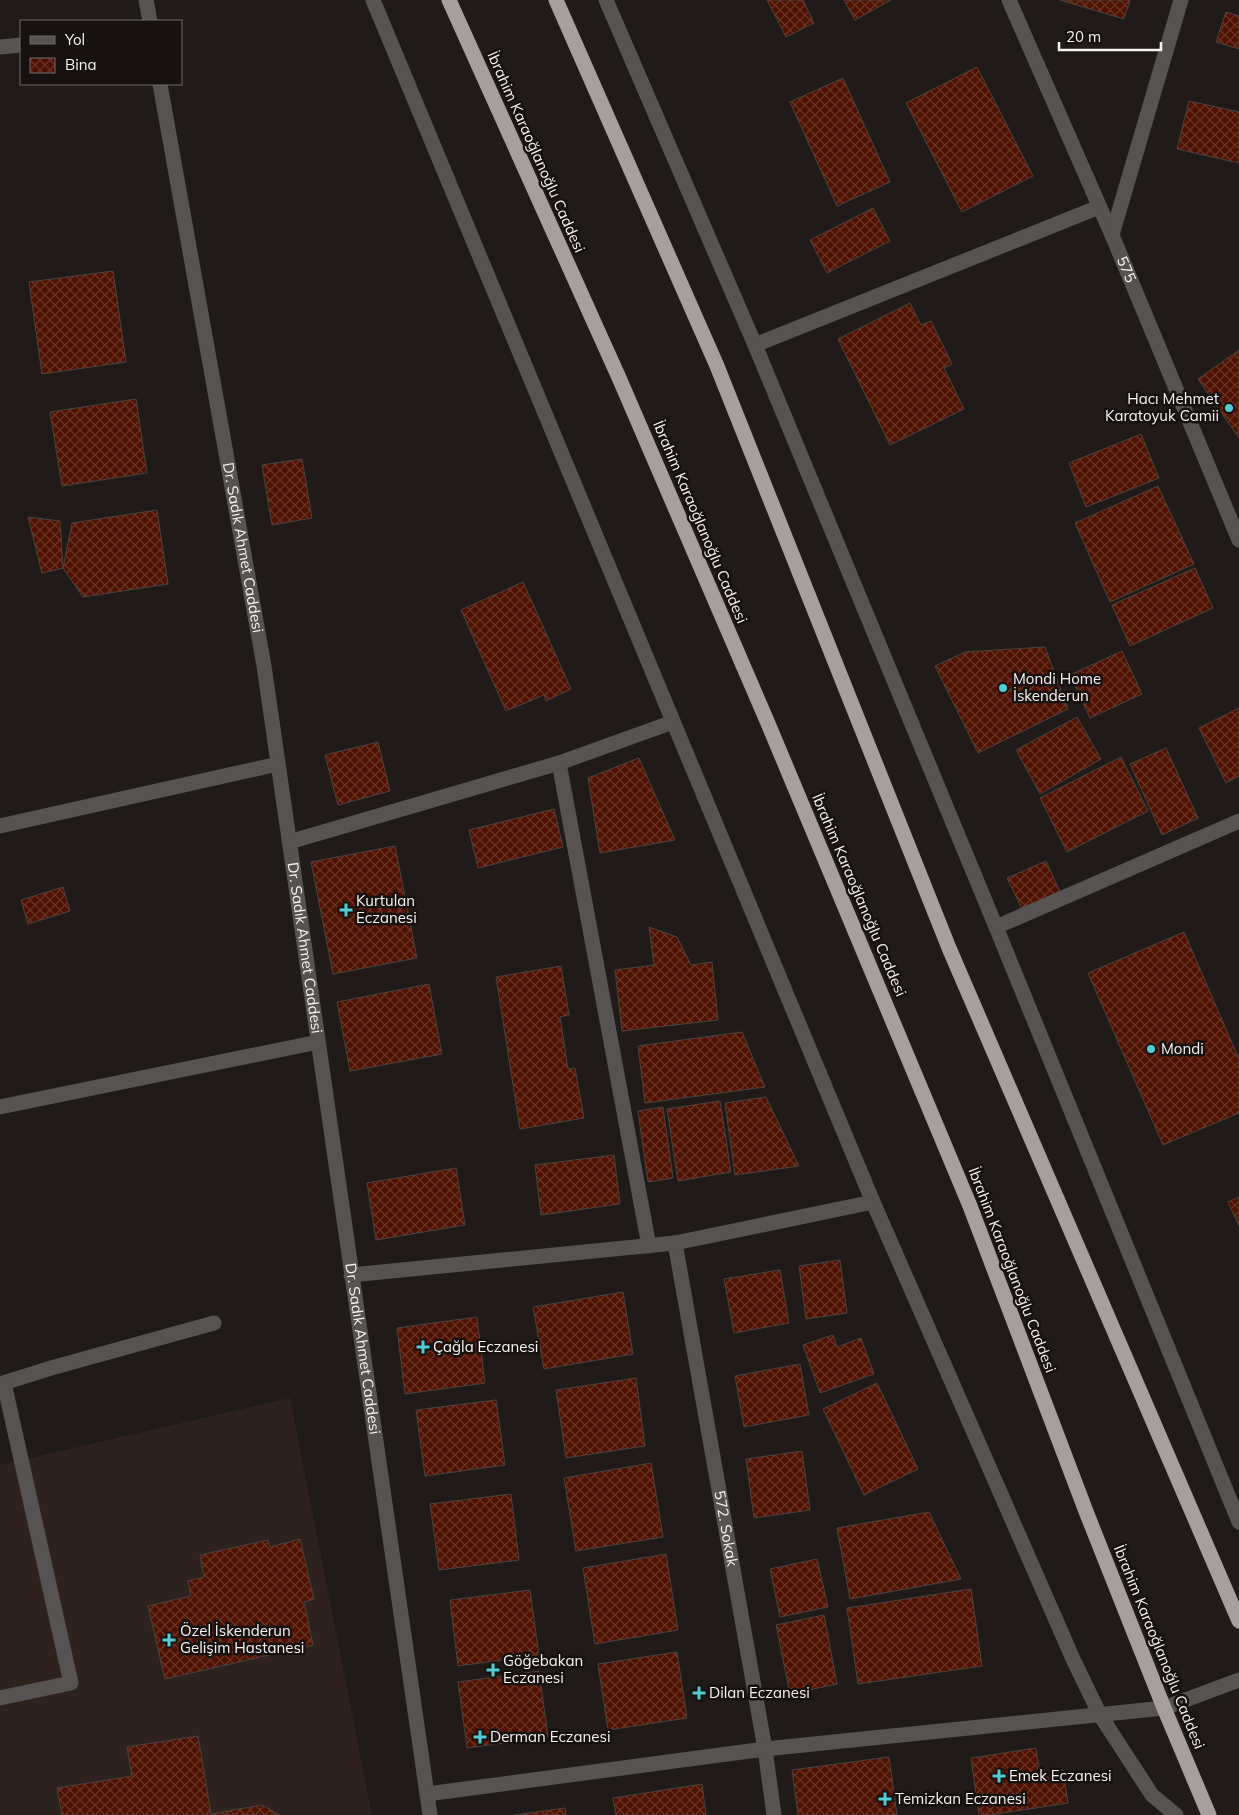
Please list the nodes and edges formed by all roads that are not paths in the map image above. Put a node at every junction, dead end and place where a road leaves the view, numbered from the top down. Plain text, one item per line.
1 (146, 0) edge
2 (373, 0) edge
3 (449, 0) edge
4 (556, 0) edge
5 (606, 0) edge
6 (1008, 0) edge
7 (1181, 0) edge
8 (150, 20) edge
9 (20, 45) edge
10 (0, 47) edge
11 (160, 85) edge
12 (1099, 207) junction
13 (1112, 235) junction
14 (755, 345) junction
15 (1239, 540) edge
16 (673, 722) junction
17 (559, 763) junction
18 (278, 764) junction
19 (1239, 821) edge
20 (0, 826) edge
21 (289, 842) junction
22 (996, 927) junction
23 (318, 1042) junction
24 (0, 1106) edge
25 (873, 1202) junction
26 (675, 1243) junction
27 (649, 1246) junction
28 (351, 1276) junction
29 (214, 1323) dead end
30 (2, 1383) edge
31 (1239, 1522) edge
32 (1239, 1621) edge
33 (1239, 1680) edge
34 (0, 1698) edge
35 (1164, 1708) junction
36 (1100, 1715) junction
37 (765, 1749) junction
38 (427, 1794) junction
39 (430, 1815) edge
40 (774, 1815) edge
41 (1176, 1815) edge
42 (1209, 1815) edge

1 - 8 street
2 - 16 street
3 - 35 highway, İbrahim Karaoğlanoğlu Caddesi
4 - 32 highway
5 - 14 street
6 - 12 street, 575
7 - 13 street
9 - 10 street
11 - 18 street, Dr. Sadık Ahmet Caddesi
12 - 13 street, 575
12 - 14 street
13 - 15 street, 575
14 - 22 street
16 - 17 street
16 - 25 street
17 - 21 street
17 - 27 street
18 - 20 street
18 - 21 street, Dr. Sadık Ahmet Caddesi
19 - 22 street
21 - 23 street, Dr. Sadık Ahmet Caddesi
22 - 31 street
23 - 24 street
23 - 28 street, Dr. Sadık Ahmet Caddesi
25 - 26 street
25 - 36 street
26 - 27 street
26 - 37 street, 572. Sokak
27 - 28 street
28 - 38 street, Dr. Sadık Ahmet Caddesi
29 - 30 street
30 - 34 street
33 - 35 street
35 - 36 street
35 - 42 highway, İbrahim Karaoğlanoğlu Caddesi
36 - 37 street
36 - 41 street
37 - 38 street
37 - 40 street, 572. Sokak
38 - 39 street, Dr. Sadık Ahmet Caddesi

